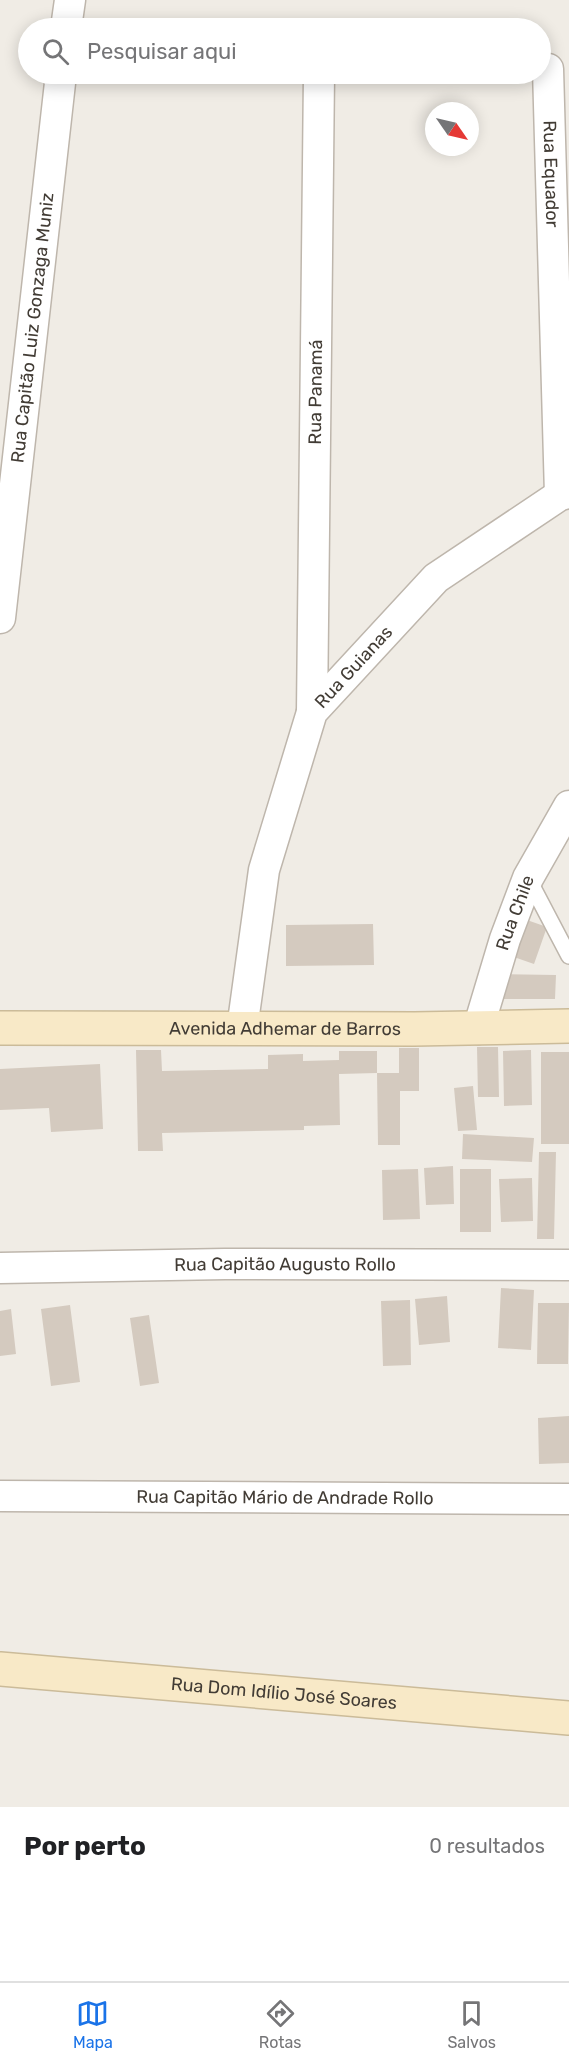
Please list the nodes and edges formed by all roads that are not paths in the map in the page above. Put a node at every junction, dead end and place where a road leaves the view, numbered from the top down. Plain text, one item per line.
1 (70, 0) edge
2 (67, 18) edge
3 (60, 84) edge
4 (319, 84) edge
5 (549, 84) edge
6 (565, 494) edge
7 (0, 618) edge
8 (312, 712) junction
9 (569, 806) edge
10 (528, 878) junction
11 (569, 956) edge
12 (569, 1026) edge
13 (0, 1028) edge
14 (242, 1029) junction
15 (478, 1029) junction
16 (569, 1265) edge
17 (0, 1268) edge
18 (0, 1496) edge
19 (569, 1499) edge
20 (0, 1669) edge
21 (569, 1718) edge

1 - 2 street
3 - 7 street, Rua Capitão Luiz Gonzaga Muniz
4 - 8 street, Rua Panamá
5 - 6 street, Rua Equador
6 - 8 street, Rua Guianas
8 - 14 street, Rua Guianas
9 - 10 street, Rua Chile
10 - 11 lane
10 - 15 street, Rua Chile
12 - 15 main road, Avenida Adhemar de Barros
13 - 14 main road, Avenida Adhemar de Barros
14 - 15 main road, Avenida Adhemar de Barros
16 - 17 street, Rua Capitão Augusto Rollo
18 - 19 street, Rua Capitão Mário de Andrade Rollo
20 - 21 main road, Rua Dom Idílio José Soares

